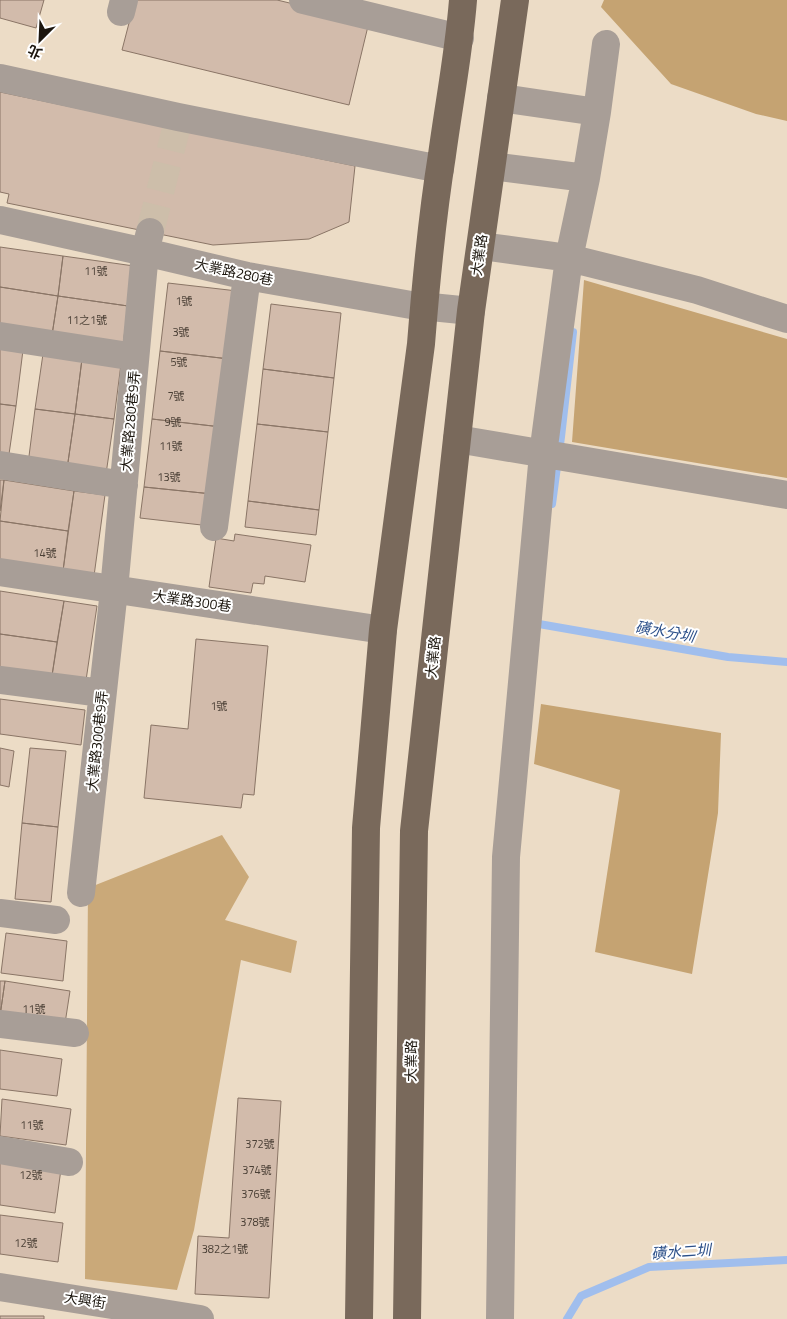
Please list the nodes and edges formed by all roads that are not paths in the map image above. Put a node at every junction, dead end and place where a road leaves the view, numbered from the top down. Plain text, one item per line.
1 (303, 0) edge
2 (463, 0) edge
3 (515, 0) edge
4 (460, 38) junction
5 (606, 44) dead end
6 (0, 78) edge
7 (501, 98) junction
8 (597, 112) junction
9 (492, 166) junction
10 (440, 169) junction
11 (586, 178) junction
12 (0, 220) edge
13 (148, 242) junction
14 (481, 246) junction
15 (569, 258) junction
16 (247, 276) junction
17 (424, 307) junction
18 (471, 311) junction
19 (787, 319) edge
20 (0, 336) edge
21 (136, 356) junction
22 (457, 439) junction
23 (543, 454) junction
24 (0, 465) edge
25 (124, 485) junction
26 (787, 495) edge
27 (214, 527) dead end
28 (0, 572) edge
29 (114, 590) junction
30 (383, 630) junction
31 (0, 680) edge
32 (102, 694) junction
33 (81, 893) dead end
34 (0, 913) edge
35 (56, 920) dead end
36 (0, 1024) edge
37 (75, 1033) dead end
38 (0, 1150) edge
39 (69, 1162) dead end
40 (0, 1287) edge
41 (68, 1308) edge
42 (200, 1319) edge
43 (359, 1319) edge
44 (407, 1319) edge
45 (500, 1319) edge

1 - 4 street
2 - 4 main road
3 - 7 main road, 大業路
4 - 10 main road
5 - 8 street
6 - 10 street
7 - 8 street
7 - 9 main road, 大業路
8 - 11 street
9 - 11 street
9 - 14 main road, 大業路
10 - 17 main road
11 - 15 street
12 - 13 street, 大業路280巷
13 - 16 street, 大業路280巷
13 - 21 street, 大業路280巷9弄
14 - 15 street
14 - 18 main road, 大業路
15 - 19 street
15 - 23 street
16 - 17 street, 大業路280巷
16 - 27 street
17 - 18 street, 大業路280巷
17 - 30 main road
18 - 22 main road, 大業路
20 - 21 street
21 - 25 street, 大業路280巷9弄
22 - 23 street
22 - 44 main road, 大業路
23 - 26 street
23 - 45 street
24 - 25 street
25 - 29 street, 大業路280巷9弄
28 - 29 street, 大業路300巷
29 - 30 street, 大業路300巷
29 - 32 street, 大業路300巷9弄
30 - 43 main road
31 - 32 street
32 - 33 street, 大業路300巷9弄
34 - 35 street
36 - 37 street
38 - 39 street
40 - 41 street, 大興街
41 - 42 street, 大興街

